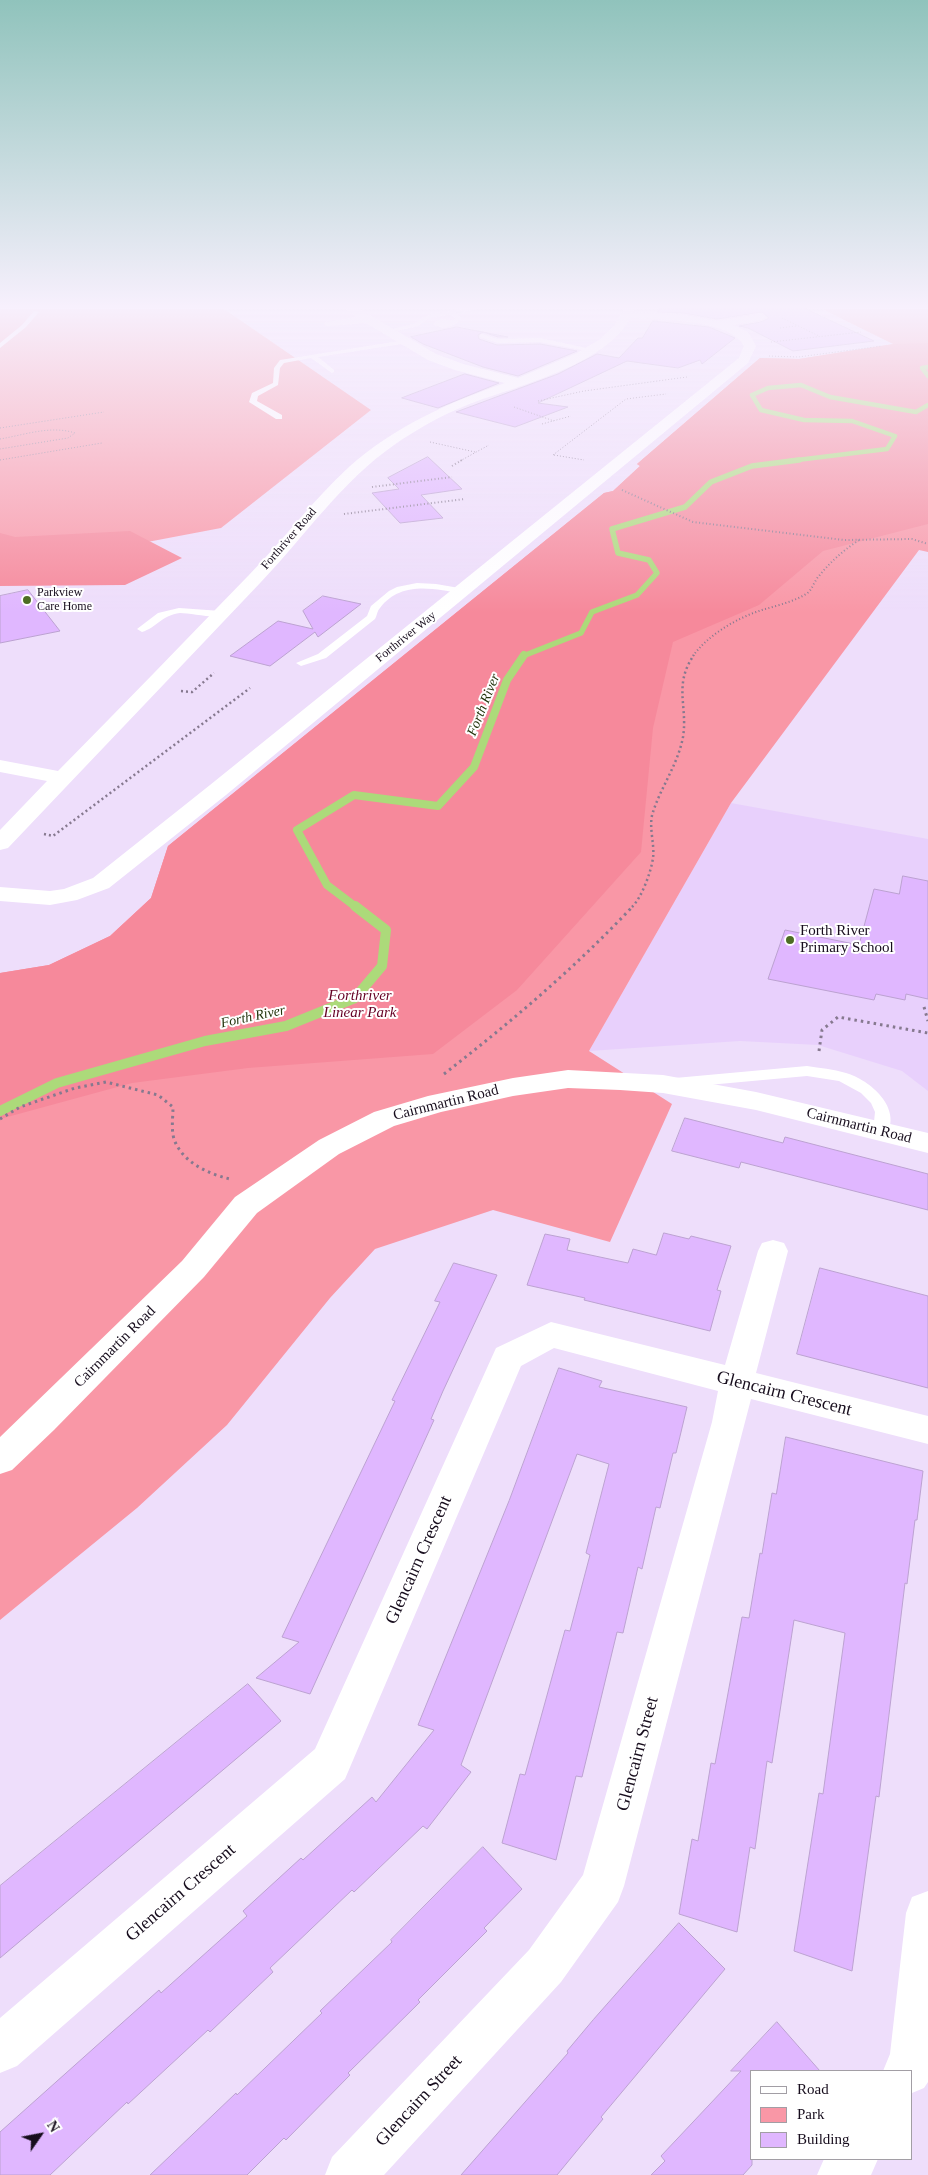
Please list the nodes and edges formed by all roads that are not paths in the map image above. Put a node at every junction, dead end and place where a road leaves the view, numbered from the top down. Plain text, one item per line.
1 (268, 410) edge
2 (446, 410) edge
3 (682, 410) edge
4 (280, 417) dead end
5 (462, 591) junction
6 (221, 614) junction
7 (142, 629) dead end
8 (301, 663) dead end
9 (0, 766) edge
10 (62, 778) junction
11 (0, 843) edge
12 (0, 894) edge
13 (663, 1084) junction
14 (881, 1132) junction
15 (928, 1143) edge
16 (773, 1251) dead end
17 (737, 1383) junction
18 (928, 1430) edge
19 (0, 1459) edge
20 (928, 1913) edge
21 (0, 2049) edge
22 (908, 2070) edge
23 (853, 2160) edge
24 (350, 2175) edge
25 (842, 2175) edge

1 - 4 lane
2 - 6 street, Forthriver Road
3 - 5 street, Forthriver Way
5 - 8 lane
5 - 12 street, Forthriver Way
6 - 7 lane
6 - 10 street, Forthriver Road
9 - 10 street
10 - 11 street, Forthriver Road
13 - 14 street, Cairnmartin Road
13 - 14 lane
13 - 19 street, Cairnmartin Road
14 - 15 street, Cairnmartin Road
16 - 17 street, Glencairn Street
17 - 18 street, Glencairn Crescent
17 - 21 street, Glencairn Crescent
17 - 24 street, Glencairn Street
20 - 22 street
23 - 25 street

